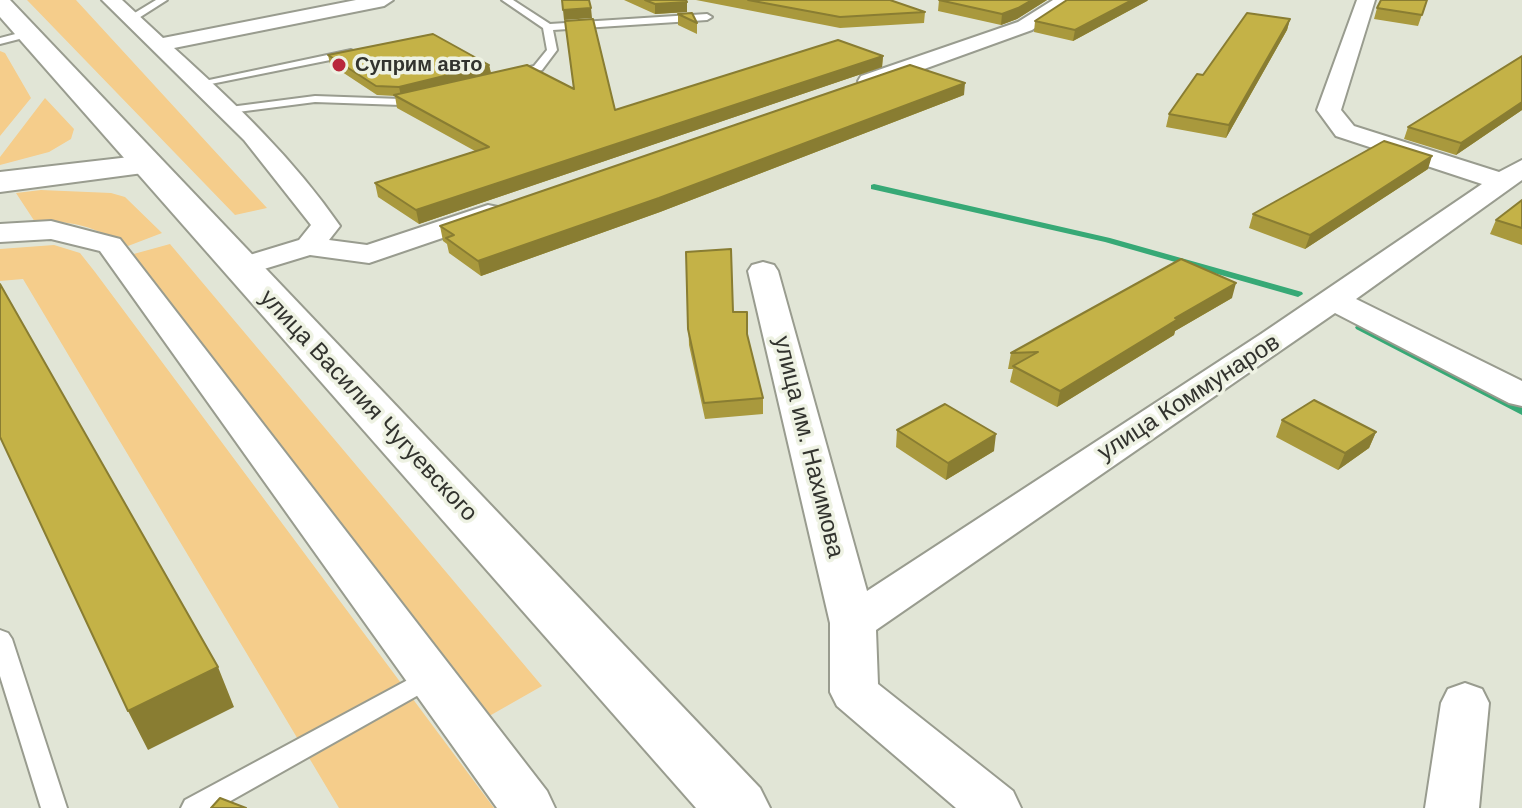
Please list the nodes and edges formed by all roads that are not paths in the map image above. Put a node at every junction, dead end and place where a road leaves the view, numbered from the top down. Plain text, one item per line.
1 (111, 0) edge
2 (162, 0) edge
3 (384, 0) edge
4 (507, 0) edge
5 (1066, 0) edge
6 (1366, 0) edge
7 (707, 17) dead end
8 (131, 19) junction
9 (7, 20) edge
10 (548, 27) junction
11 (160, 45) junction
12 (359, 51) edge
13 (507, 75) edge
14 (201, 83) junction
15 (851, 88) edge
16 (431, 94) edge
17 (230, 110) junction
18 (147, 164) junction
19 (1513, 175) edge
20 (0, 182) edge
21 (505, 207) edge
22 (14, 232) edge
23 (309, 246) junction
24 (241, 267) junction
25 (763, 271) dead end
26 (1336, 301) junction
27 (1522, 395) edge
28 (853, 623) junction
29 (0, 639) edge
30 (430, 677) junction
31 (1465, 703) dead end
32 (54, 808) edge
33 (194, 808) edge
34 (528, 808) edge
35 (737, 808) edge
36 (994, 808) edge
37 (1452, 808) edge

1 - 8 street
2 - 8 lane
3 - 11 street
4 - 10 lane
5 - 15 street
6 - 19 street
7 - 10 lane
8 - 11 street
9 - 18 main road, улица Василия Чугуевского
10 - 13 lane
11 - 14 street
12 - 14 lane
14 - 17 street
16 - 17 lane
17 - 23 street
18 - 20 main road
18 - 24 main road, улица Василия Чугуевского
19 - 26 street, улица Коммунаров
21 - 23 street
22 - 30 street
23 - 24 street
24 - 35 main road, улица Василия Чугуевского
25 - 28 street, улица им. Нахимова
26 - 27 street
26 - 28 street, улица Коммунаров
28 - 36 street, улица им. Нахимова
29 - 32 lane
30 - 33 lane
30 - 34 street
31 - 37 street

